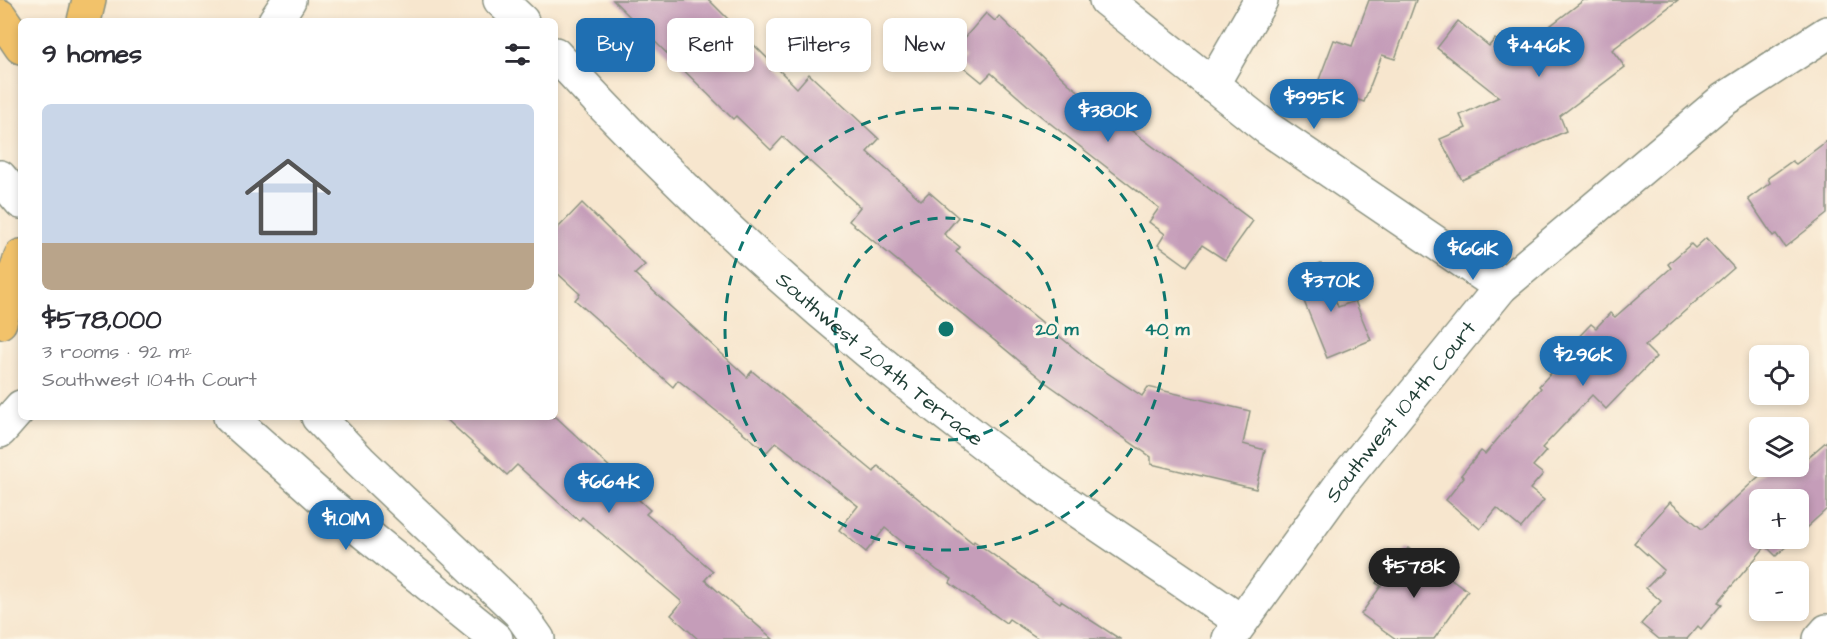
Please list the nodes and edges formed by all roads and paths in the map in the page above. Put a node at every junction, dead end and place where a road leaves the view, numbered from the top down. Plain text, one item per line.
1 (88, 0) edge
2 (289, 0) edge
3 (500, 0) edge
4 (1106, 0) edge
5 (1261, 0) edge
6 (0, 16) edge
7 (85, 18) edge
8 (277, 18) edge
9 (519, 18) edge
10 (1827, 33) edge
11 (18, 43) edge
12 (558, 57) edge
13 (0, 58) edge
14 (18, 58) edge
15 (1212, 85) junction
16 (0, 177) edge
17 (18, 198) edge
18 (18, 265) edge
19 (1501, 287) junction
20 (0, 322) edge
21 (18, 410) edge
22 (233, 420) edge
23 (321, 420) edge
24 (0, 431) edge
25 (1235, 630) edge
26 (1827, 631) edge
27 (496, 639) edge
28 (538, 639) edge
29 (1820, 639) edge

1 - 7 main road
2 - 8 street
3 - 9 street
4 - 15 street
5 - 15 street
6 - 11 main road
10 - 19 street, Southwest 104th Court
12 - 25 street, Southwest 204th Terrace
13 - 14 main road
15 - 19 street
16 - 17 street
18 - 20 main road
19 - 25 street, Southwest 104th Court
21 - 24 street
22 - 27 street
23 - 28 street
26 - 29 street

